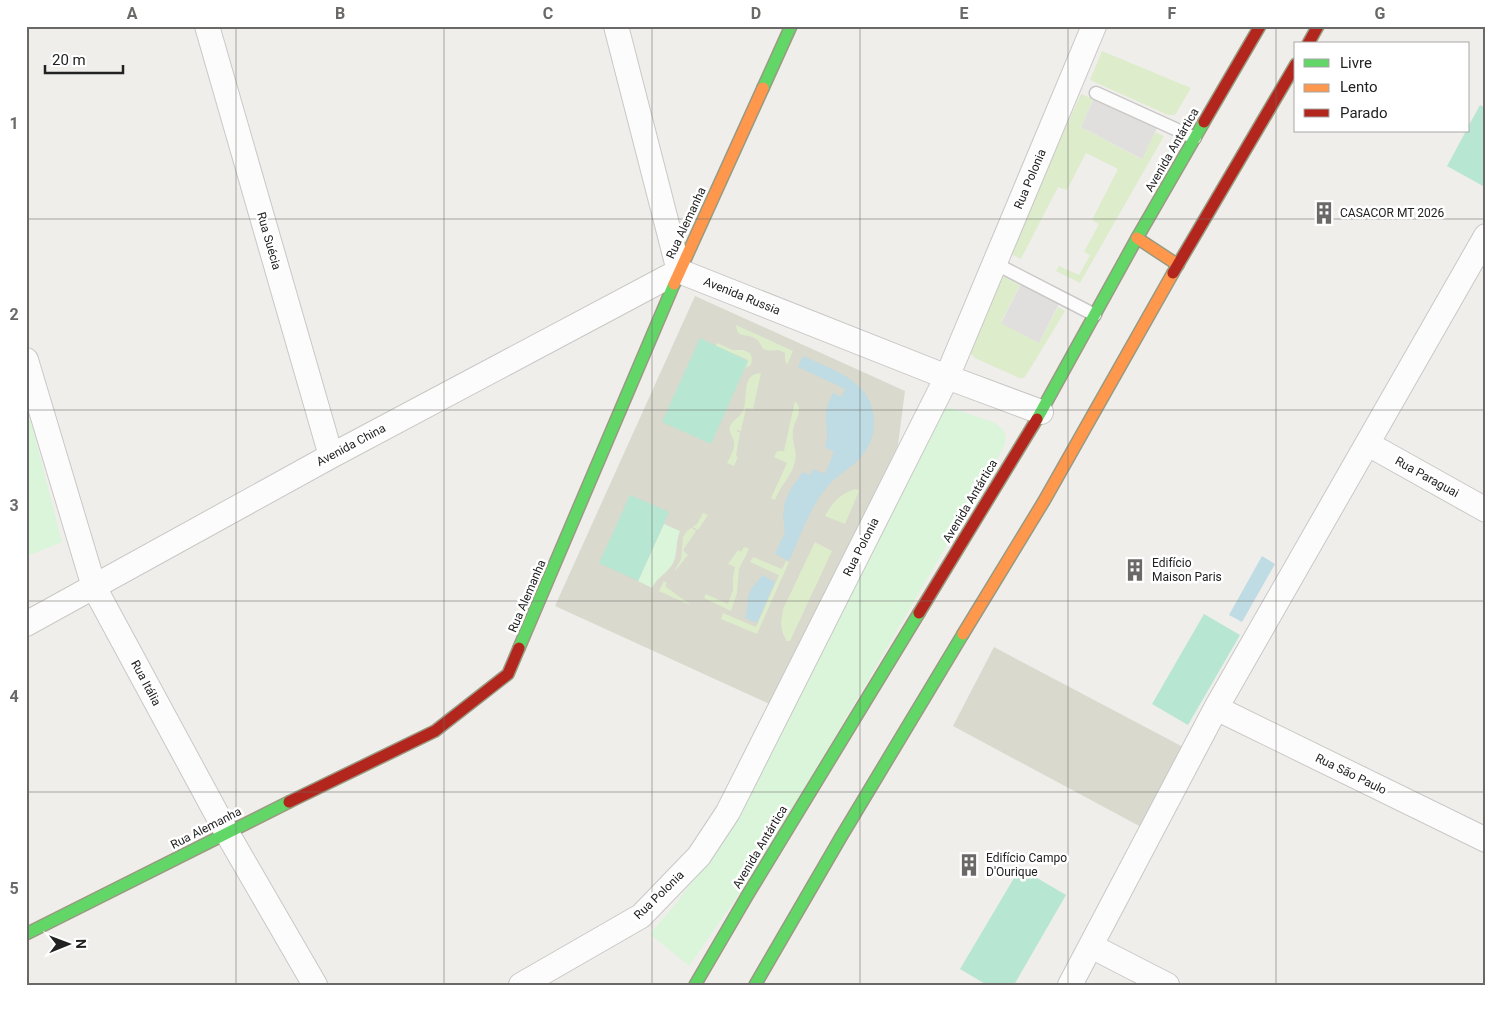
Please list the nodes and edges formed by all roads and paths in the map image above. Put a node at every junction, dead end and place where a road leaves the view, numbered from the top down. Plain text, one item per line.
1 (207, 26) edge
2 (616, 26) edge
3 (790, 26) edge
4 (1094, 26) edge
5 (1260, 26) edge
6 (1318, 26) edge
7 (1309, 42) edge
8 (1294, 67) edge
9 (1096, 93) dead end
10 (1195, 138) junction
11 (1486, 236) edge
12 (1137, 238) junction
13 (994, 263) junction
14 (1178, 265) junction
15 (679, 271) junction
16 (1095, 315) junction
17 (26, 360) edge
18 (946, 377) junction
19 (1040, 412) junction
20 (1368, 444) junction
21 (331, 456) junction
22 (1486, 510) edge
23 (94, 587) junction
24 (32, 615) edge
25 (1216, 708) junction
26 (227, 833) junction
27 (1486, 840) edge
28 (26, 934) edge
29 (1091, 946) junction
30 (315, 985) edge
31 (521, 985) edge
32 (695, 985) edge
33 (755, 985) edge
34 (1070, 985) edge
35 (1167, 985) edge

1 - 21 street, Rua Suécia
2 - 15 street
3 - 15 main road, Rua Alemanha
4 - 13 street, Rua Polonia
5 - 10 main road, Avenida Antártica
6 - 7 main road
8 - 14 main road
9 - 10 lane
10 - 12 main road, Avenida Antártica
11 - 20 street
12 - 14 main road
12 - 16 main road, Avenida Antártica
13 - 16 lane
13 - 18 street, Rua Polonia
14 - 33 main road
15 - 18 street, Avenida Russia
15 - 21 street, Avenida China
15 - 26 main road, Rua Alemanha
16 - 19 main road, Avenida Antártica
17 - 23 street, Rua Itália
18 - 19 street, Avenida Russia
18 - 31 street, Rua Polonia
19 - 32 main road, Avenida Antártica
20 - 22 street, Rua Paraguai
20 - 25 street
21 - 23 street, Avenida China
23 - 24 street, Avenida China
23 - 26 street, Rua Itália
25 - 27 street, Rua São Paulo
25 - 29 street
26 - 28 main road, Rua Alemanha
26 - 30 street, Rua Itália
29 - 34 street
29 - 35 street

